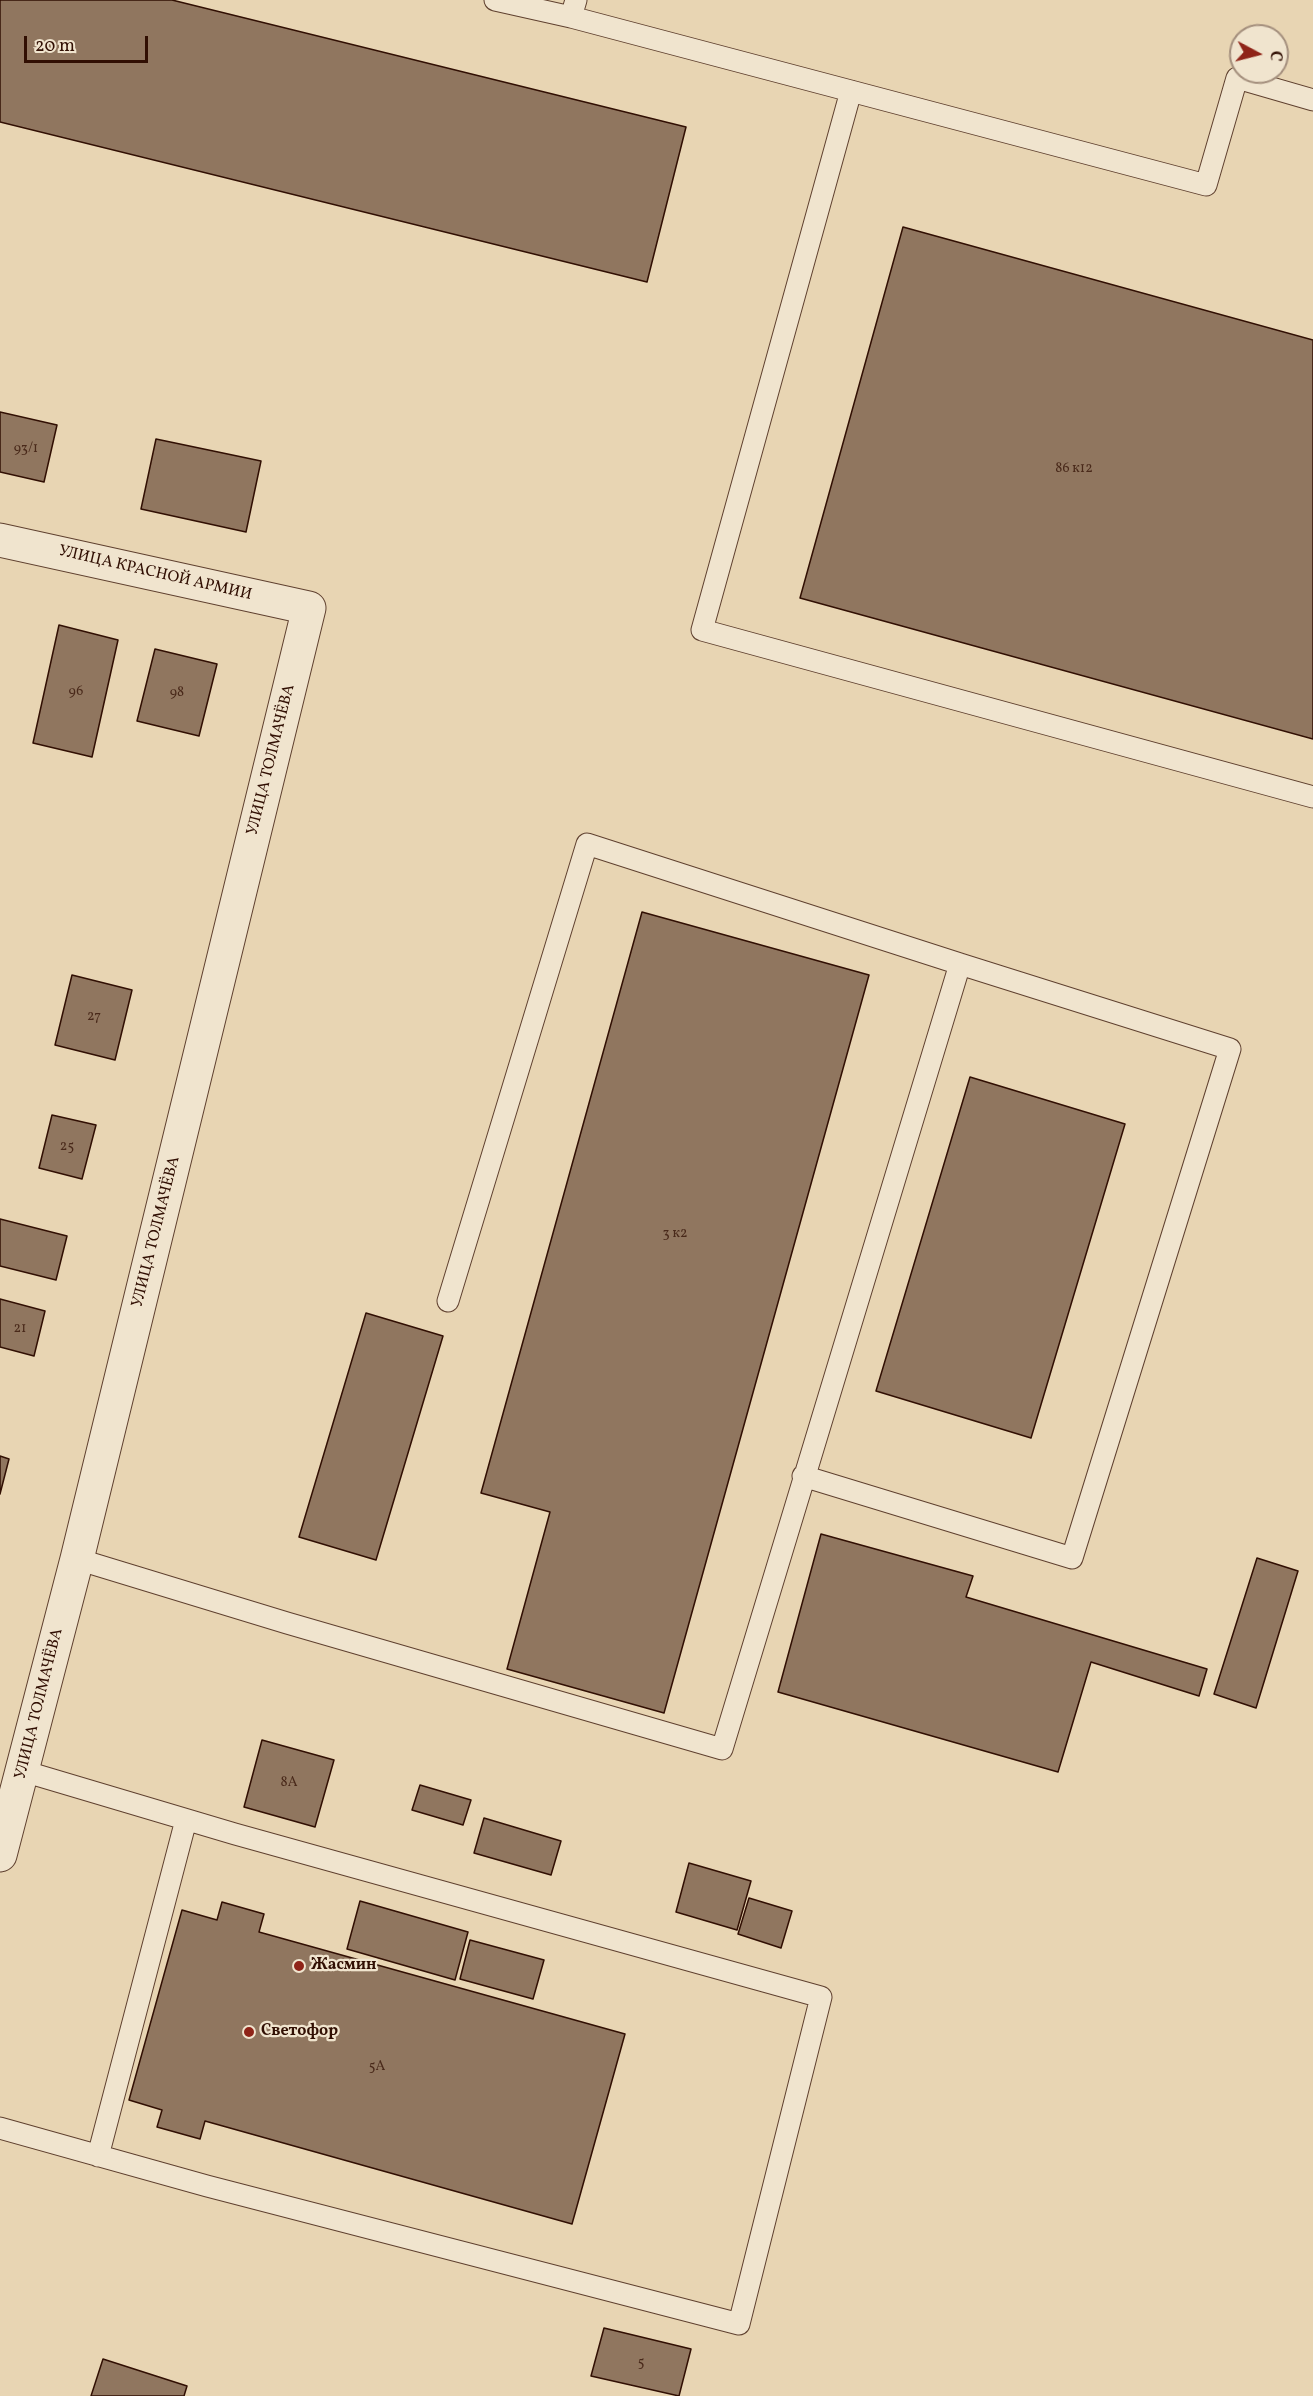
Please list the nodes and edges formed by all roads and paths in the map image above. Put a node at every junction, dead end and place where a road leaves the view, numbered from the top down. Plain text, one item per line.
1 (495, 0) edge
2 (573, 9) edge
3 (851, 91) junction
4 (1313, 100) edge
5 (0, 540) edge
6 (309, 608) joint
7 (1313, 797) edge
8 (960, 963) junction
9 (448, 1301) dead end
10 (803, 1476) junction
11 (77, 1558) junction
12 (23, 1771) junction
13 (186, 1820) junction
14 (0, 1855) edge
15 (0, 2128) edge
16 (98, 2156) junction

1 - 2 lane
2 - 3 lane
3 - 4 lane
3 - 7 lane
5 - 6 street, УЛИЦА КРАСНОЙ АРМИИ
6 - 11 street, УЛИЦА ТОЛМАЧЁВА
8 - 9 lane
8 - 10 lane
8 - 10 lane
10 - 11 lane
11 - 12 street, УЛИЦА ТОЛМАЧЁВА
12 - 13 lane
12 - 14 street, УЛИЦА ТОЛМАЧЁВА
13 - 16 lane
13 - 16 lane
15 - 16 lane

